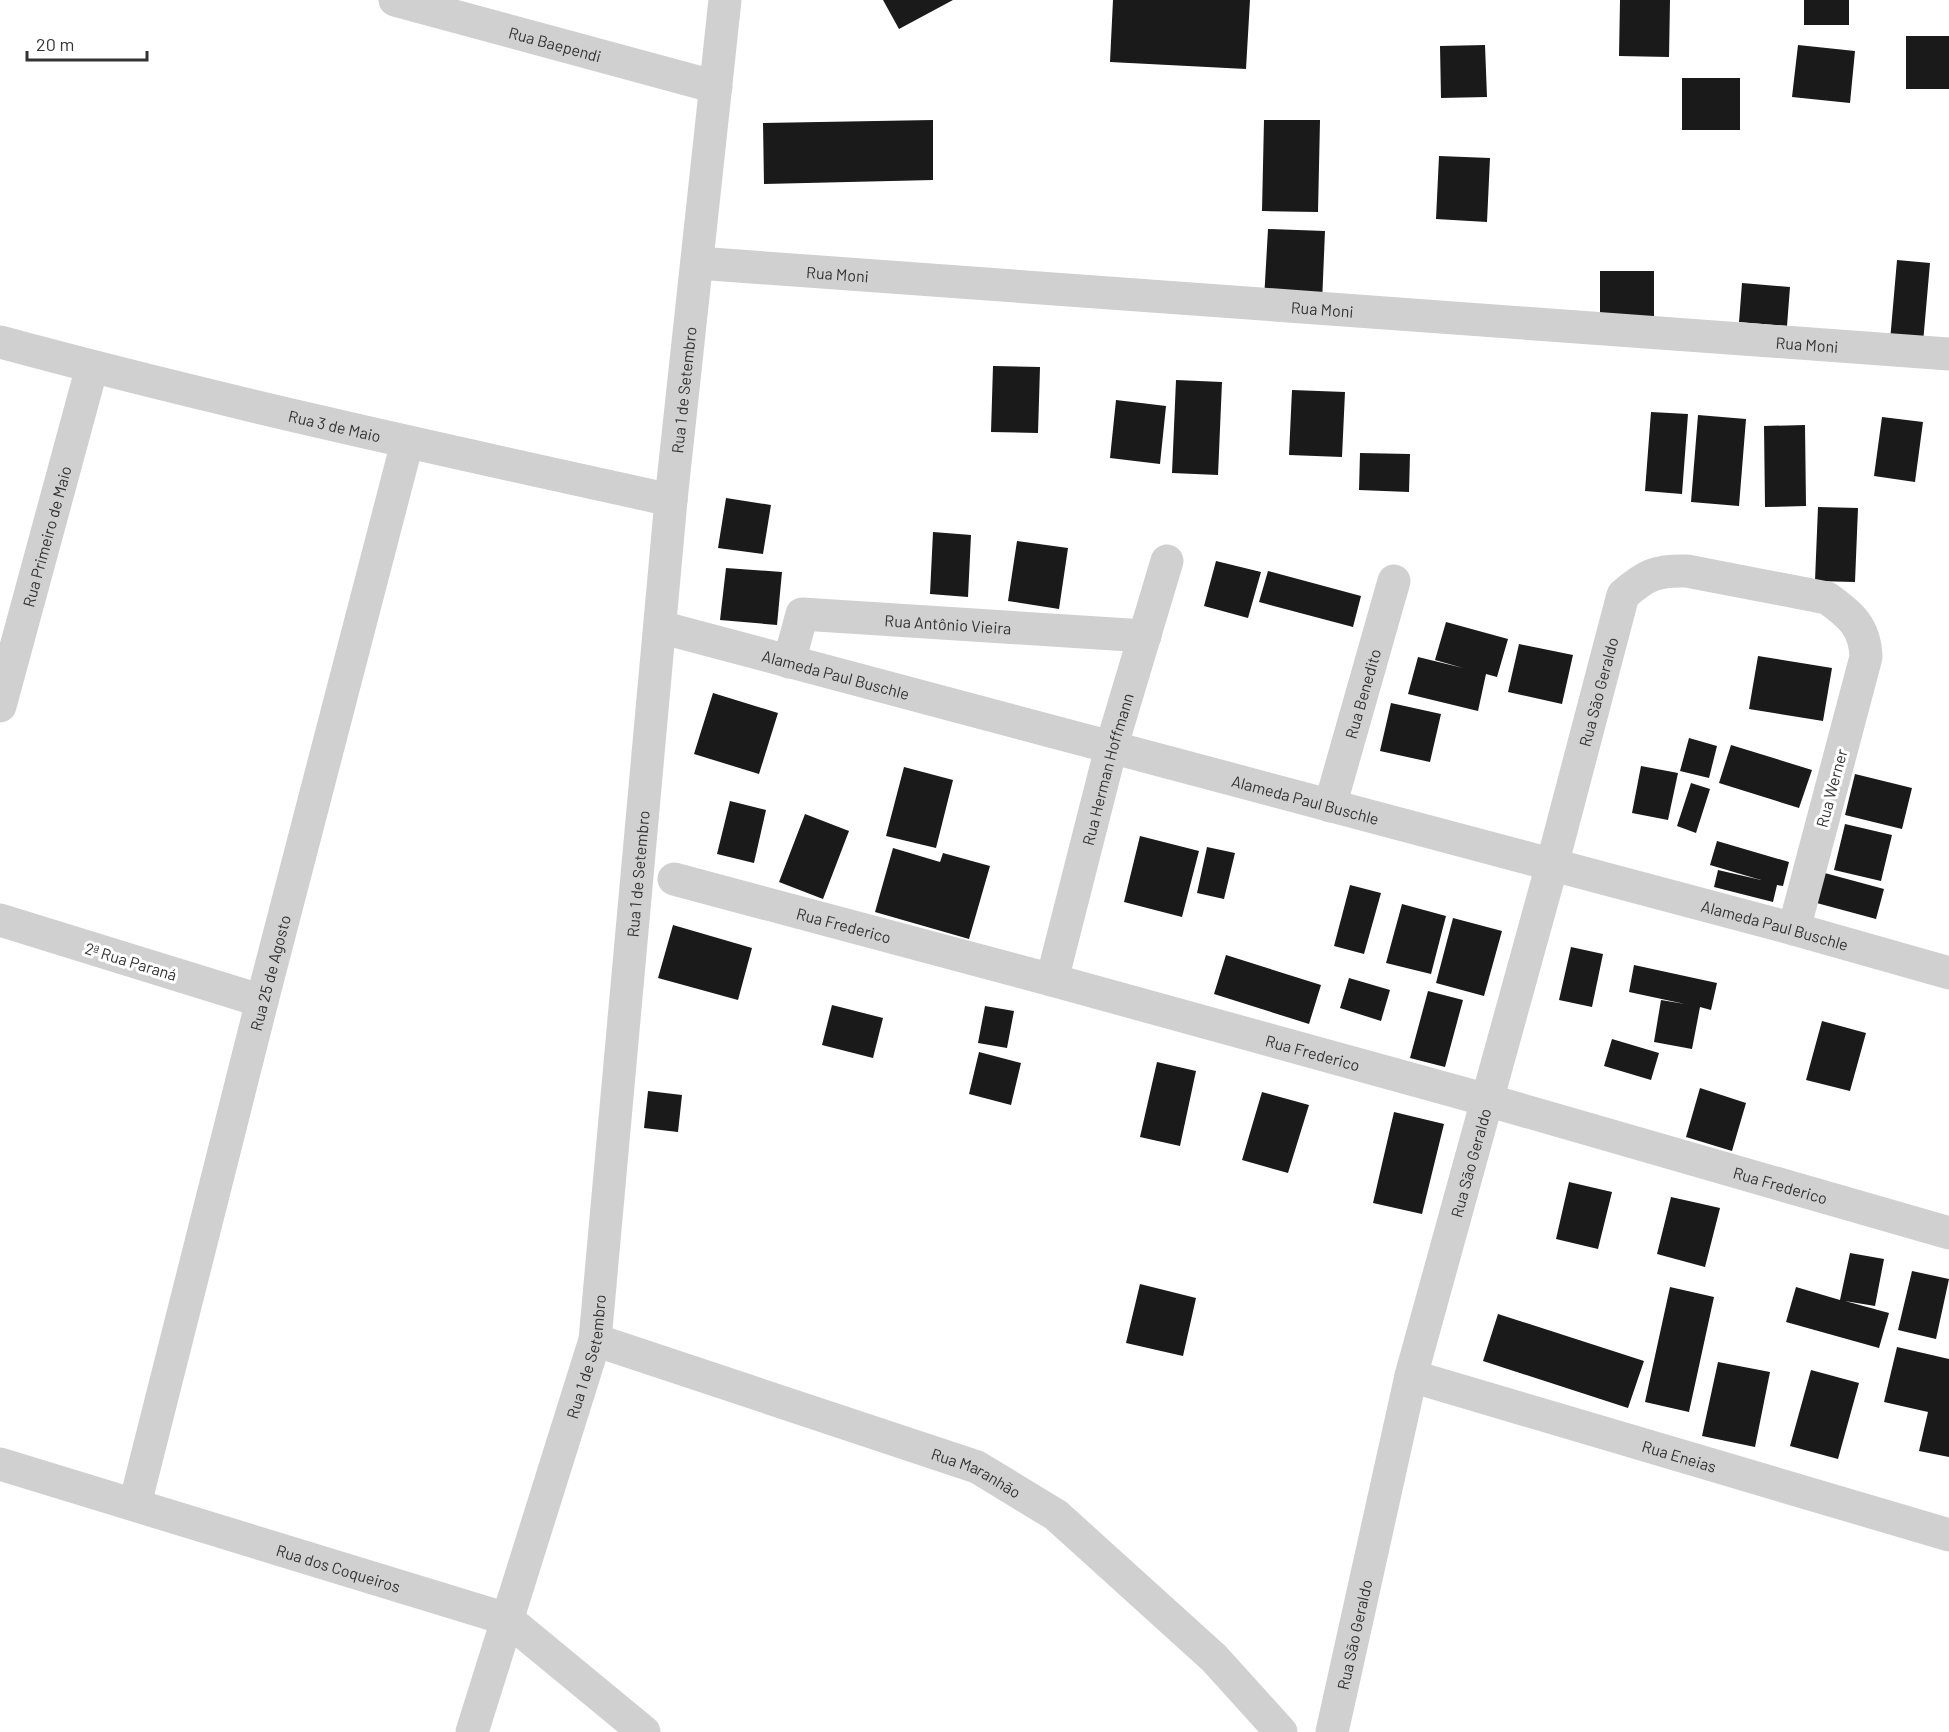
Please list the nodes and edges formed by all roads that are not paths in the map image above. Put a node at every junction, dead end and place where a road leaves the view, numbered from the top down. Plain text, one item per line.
1 (395, 0) edge
2 (725, 0) edge
3 (716, 87) junction
4 (697, 263) junction
5 (0, 342) edge
6 (1949, 354) edge
7 (92, 367) junction
8 (407, 442) junction
9 (671, 500) junction
10 (1167, 561) dead end
11 (1394, 581) dead end
12 (1623, 595) joint
13 (660, 627) junction
14 (1145, 636) junction
15 (789, 662) junction
16 (0, 706) edge
17 (1111, 748) junction
18 (1330, 806) junction
19 (1552, 865) junction
20 (674, 879) dead end
21 (0, 921) edge
22 (1794, 929) junction
23 (1949, 973) edge
24 (1052, 980) junction
25 (262, 1001) junction
26 (1487, 1100) junction
27 (1949, 1233) edge
28 (595, 1340) junction
29 (1412, 1376) junction
30 (0, 1464) edge
31 (135, 1504) junction
32 (1949, 1535) edge
33 (507, 1619) junction
34 (472, 1732) edge
35 (644, 1732) edge
36 (1281, 1732) edge
37 (1332, 1732) edge

1 - 3 street, Rua Baependi
2 - 3 street, Rua 1 de Setembro
3 - 4 street, Rua 1 de Setembro
4 - 6 street, Rua Moni
4 - 9 street, Rua 1 de Setembro
5 - 7 street, Rua 3 de Maio
7 - 8 street, Rua 3 de Maio
7 - 16 street, Rua Primeiro de Maio
8 - 9 street, Rua 3 de Maio
8 - 25 street, Rua 25 de Agosto
9 - 13 street, Rua 1 de Setembro
10 - 14 street, Rua Herman Hoffmann
11 - 18 street, Rua Benedito
12 - 19 street, Rua São Geraldo
12 - 22 street, Rua Werner
13 - 15 street, Alameda Paul Buschle
13 - 28 street, Rua 1 de Setembro
14 - 15 street, Rua Antônio Vieira
14 - 17 street, Rua Herman Hoffmann
15 - 17 street, Alameda Paul Buschle
17 - 18 street, Alameda Paul Buschle
17 - 24 street, Rua Herman Hoffmann
18 - 19 street, Alameda Paul Buschle
19 - 22 street, Alameda Paul Buschle
19 - 26 street, Rua São Geraldo
20 - 24 street, Rua Frederico
21 - 25 street, 2ª Rua Paraná
22 - 23 street, Alameda Paul Buschle
24 - 26 street, Rua Frederico
25 - 31 street, Rua 25 de Agosto
26 - 27 street, Rua Frederico
26 - 29 street, Rua São Geraldo
28 - 33 street, Rua 1 de Setembro
28 - 36 street, Rua Maranhão
29 - 32 street, Rua Eneias
29 - 37 street, Rua São Geraldo
30 - 31 street, Rua dos Coqueiros
31 - 33 street, Rua dos Coqueiros
33 - 34 street, Rua 1 de Setembro
33 - 35 street, Rua dos Coqueiros

